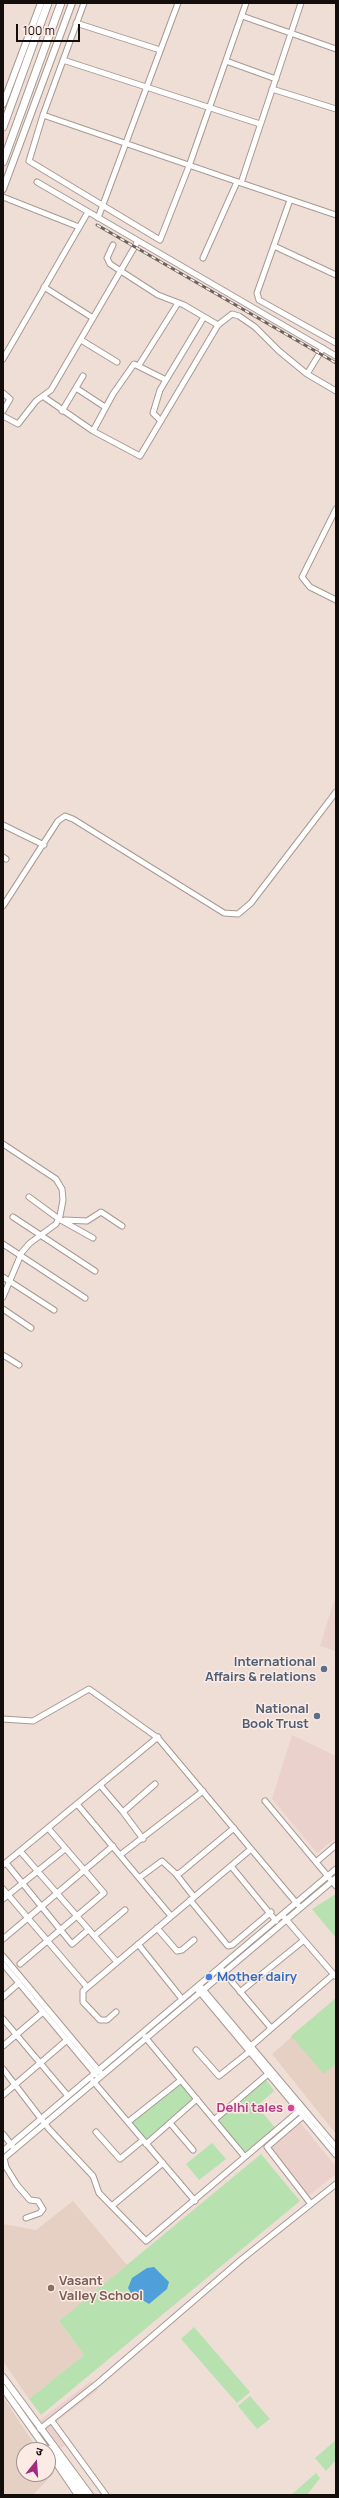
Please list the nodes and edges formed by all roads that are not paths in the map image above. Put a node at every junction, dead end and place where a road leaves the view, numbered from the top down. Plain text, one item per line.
1 (41, 3) edge
2 (48, 3) edge
3 (61, 3) edge
4 (72, 3) edge
5 (84, 3) edge
6 (178, 3) edge
7 (246, 3) edge
8 (301, 3) edge
9 (242, 16) junction
10 (76, 23) junction
11 (292, 33) junction
12 (336, 49) edge
13 (160, 50) junction
14 (63, 60) junction
15 (226, 61) junction
16 (276, 79) junction
17 (146, 85) junction
18 (272, 89) junction
19 (3, 104) edge
20 (210, 107) junction
21 (336, 109) edge
22 (43, 115) junction
23 (260, 124) junction
24 (3, 127) edge
25 (124, 144) junction
26 (3, 162) edge
27 (189, 166) junction
28 (36, 182) dead end
29 (239, 183) junction
30 (3, 189) edge
31 (3, 197) edge
32 (290, 200) junction
33 (102, 204) junction
34 (88, 212) junction
35 (336, 215) edge
36 (98, 218) junction
37 (79, 227) junction
38 (138, 241) junction
39 (113, 245) dead end
40 (274, 246) junction
41 (203, 258) dead end
42 (120, 271) junction
43 (336, 275) edge
44 (44, 287) junction
45 (178, 303) junction
46 (204, 317) junction
47 (93, 318) junction
48 (218, 325) junction
49 (81, 340) junction
50 (336, 344) edge
51 (323, 348) junction
52 (336, 356) edge
53 (3, 358) edge
54 (117, 362) dead end
55 (139, 365) junction
56 (307, 374) junction
57 (83, 376) dead end
58 (166, 380) junction
59 (76, 388) junction
60 (336, 390) edge
61 (3, 393) edge
62 (44, 397) junction
63 (105, 407) junction
64 (3, 411) edge
65 (62, 411) junction
66 (3, 416) edge
67 (161, 421) junction
68 (94, 431) junction
69 (336, 509) edge
70 (336, 600) edge
71 (336, 792) edge
72 (3, 825) edge
73 (44, 845) junction
74 (3, 906) edge
75 (3, 1144) edge
76 (29, 1197) dead end
77 (13, 1218) dead end
78 (61, 1219) junction
79 (122, 1226) dead end
80 (40, 1236) junction
81 (93, 1238) dead end
82 (3, 1244) edge
83 (20, 1255) junction
84 (95, 1271) dead end
85 (3, 1277) edge
86 (11, 1282) junction
87 (3, 1297) edge
88 (85, 1298) dead end
89 (3, 1309) edge
90 (54, 1310) dead end
91 (31, 1328) dead end
92 (3, 1355) edge
93 (19, 1365) dead end
94 (3, 1719) edge
95 (158, 1737) junction
96 (155, 1784) dead end
97 (100, 1785) junction
98 (203, 1791) junction
99 (265, 1801) dead end
100 (77, 1804) junction
101 (123, 1812) junction
102 (48, 1828) junction
103 (234, 1828) junction
104 (143, 1839) junction
105 (336, 1845) edge
106 (113, 1846) junction
107 (65, 1849) junction
108 (251, 1849) junction
109 (20, 1851) junction
110 (120, 1855) junction
111 (316, 1862) junction
112 (4, 1864) edge
113 (231, 1866) junction
114 (336, 1869) edge
115 (85, 1870) junction
116 (37, 1871) junction
117 (176, 1874) junction
118 (328, 1876) junction
119 (139, 1878) junction
120 (334, 1879) edge
121 (22, 1883) junction
122 (336, 1886) edge
123 (3, 1889) edge
124 (55, 1894) junction
125 (8, 1895) junction
126 (192, 1898) junction
127 (3, 1900) edge
128 (298, 1905) junction
129 (41, 1907) junction
130 (125, 1910) dead end
131 (270, 1912) junction
132 (171, 1916) junction
133 (76, 1917) junction
134 (284, 1917) junction
135 (28, 1918) junction
136 (276, 1921) junction
137 (157, 1928) junction
138 (60, 1930) junction
139 (88, 1930) junction
140 (94, 1936) junction
141 (3, 1939) edge
142 (47, 1940) junction
143 (194, 1940) dead end
144 (304, 1940) junction
145 (138, 1944) junction
146 (3, 1956) edge
147 (117, 1962) junction
148 (3, 1964) edge
149 (20, 1964) dead end
150 (222, 1970) junction
151 (335, 1976) edge
152 (19, 1983) junction
153 (87, 1987) junction
154 (199, 1988) junction
155 (240, 1992) junction
156 (3, 1997) edge
157 (182, 1999) junction
158 (43, 2012) junction
159 (116, 2012) dead end
160 (3, 2019) edge
161 (271, 2028) junction
162 (15, 2035) junction
163 (145, 2037) junction
164 (67, 2040) junction
165 (3, 2046) edge
166 (251, 2046) junction
167 (196, 2050) dead end
168 (249, 2052) junction
169 (40, 2063) junction
170 (3, 2069) edge
171 (98, 2073) junction
172 (268, 2074) junction
173 (181, 2080) junction
174 (93, 2081) junction
175 (15, 2084) junction
176 (3, 2095) edge
177 (68, 2096) junction
178 (197, 2099) junction
179 (301, 2114) junction
180 (214, 2120) junction
181 (43, 2121) junction
182 (128, 2122) junction
183 (170, 2123) junction
184 (96, 2132) dead end
185 (3, 2134) edge
186 (144, 2142) junction
187 (13, 2147) junction
188 (336, 2147) edge
189 (193, 2150) dead end
190 (3, 2152) edge
191 (336, 2155) edge
192 (245, 2157) junction
193 (4, 2158) edge
194 (162, 2163) junction
195 (336, 2184) edge
196 (195, 2201) junction
197 (311, 2204) junction
198 (113, 2206) junction
199 (26, 2218) dead end
200 (3, 2378) edge
201 (3, 2388) edge
202 (52, 2421) junction
203 (40, 2429) junction
204 (41, 2442) edge
205 (56, 2456) edge
206 (56, 2463) edge
207 (78, 2495) edge
208 (84, 2495) edge
209 (90, 2495) edge
210 (106, 2495) edge

1 - 19 main road
2 - 24 highway
3 - 26 highway
4 - 30 main road
5 - 10 street
6 - 13 street
7 - 9 street
8 - 11 street
9 - 11 street
9 - 15 street
10 - 13 street
10 - 14 street
11 - 12 street
11 - 16 street
13 - 17 street
14 - 17 street
14 - 22 street
15 - 16 street
15 - 20 street
16 - 18 street
17 - 20 street
17 - 25 street
18 - 21 street
18 - 23 street
20 - 23 street
20 - 27 street
22 - 25 street
22 - 33 street
23 - 29 street
25 - 27 street
25 - 33 street
27 - 29 street
27 - 33 street
28 - 34 street
29 - 32 street
29 - 41 street
31 - 37 street
32 - 35 street
32 - 40 street
33 - 36 street
34 - 36 street
34 - 37 street
36 - 38 street
37 - 44 street
38 - 42 street
38 - 51 street
39 - 42 street
40 - 43 street
40 - 50 street
42 - 45 street
42 - 47 street
44 - 47 street
44 - 53 street
45 - 46 street
45 - 55 street
46 - 48 street
46 - 58 street
47 - 49 street
48 - 56 street
48 - 67 street
49 - 54 street
49 - 62 street
51 - 52 street
51 - 56 street
55 - 58 street
55 - 63 street
56 - 60 street
57 - 59 street
58 - 67 street
59 - 63 street
59 - 65 street
61 - 64 street
62 - 65 street
62 - 66 street
63 - 68 street
65 - 68 street
67 - 68 street
69 - 70 street
71 - 73 street
72 - 73 street
73 - 74 street
75 - 78 street
76 - 78 street
77 - 80 street
78 - 79 street
78 - 80 street
78 - 81 street
80 - 83 street
80 - 84 street
82 - 83 street
83 - 86 street
83 - 88 street
85 - 86 street
86 - 87 street
86 - 90 street
89 - 91 street
92 - 93 street
94 - 95 street
95 - 97 street
95 - 98 street
96 - 101 street
97 - 100 street
97 - 101 street
98 - 103 street
98 - 104 street
99 - 111 street
100 - 102 street
100 - 106 street
101 - 104 street
102 - 107 street
102 - 109 street
103 - 108 street
103 - 117 street
104 - 110 street
105 - 111 street
106 - 110 street
106 - 115 street
107 - 115 street
107 - 116 street
108 - 113 street
108 - 128 street
109 - 112 street
109 - 116 street
110 - 119 street
111 - 118 street
112 - 121 street
113 - 126 street
113 - 131 street
114 - 118 street
115 - 124 street
115 - 133 street
116 - 121 street
116 - 124 street
117 - 119 street
117 - 126 street
118 - 120 street
118 - 128 street
119 - 132 street
120 - 122 street
120 - 128 street
121 - 125 street
121 - 129 street
123 - 125 street
124 - 129 street
124 - 133 street
125 - 127 street
125 - 135 street
126 - 131 street
126 - 132 street
128 - 134 street
129 - 135 street
129 - 138 street
130 - 140 street
131 - 136 street
132 - 137 street
133 - 138 street
133 - 139 street
134 - 136 street
134 - 144 street
134 - 150 street
135 - 141 street
135 - 142 street
136 - 150 street
137 - 143 street
137 - 145 street
138 - 139 street
138 - 142 street
139 - 140 street
140 - 147 street
142 - 149 street
142 - 153 street
144 - 151 street
144 - 155 street
145 - 147 street
145 - 157 street
146 - 171 street
147 - 153 street
148 - 152 street
150 - 154 street
150 - 155 street
151 - 161 street
152 - 156 street
152 - 158 street
153 - 159 street
154 - 157 street
154 - 163 street
154 - 166 street
154 - 168 street
155 - 161 street
157 - 171 street
158 - 162 street
158 - 164 street
160 - 162 street
161 - 166 street
162 - 165 street
162 - 169 street
163 - 171 street
163 - 173 street
164 - 169 street
164 - 171 street
166 - 188 street
167 - 168 street
168 - 172 street
169 - 175 street
169 - 177 street
170 - 175 street
171 - 174 street
171 - 177 street
172 - 179 street
172 - 180 street
173 - 178 street
173 - 182 street
174 - 181 street
174 - 182 street
175 - 176 street
175 - 181 street
177 - 181 street
178 - 180 street
178 - 183 street
179 - 191 street
179 - 192 street
179 - 197 street
180 - 192 street
181 - 187 street
181 - 198 street
182 - 186 street
183 - 186 street
183 - 189 street
184 - 186 street
185 - 187 street
186 - 194 street
187 - 190 street
187 - 193 street
192 - 196 street
193 - 199 street
194 - 196 street
194 - 198 street
195 - 197 street
196 - 198 street
197 - 202 street
200 - 203 main road
201 - 204 main road
202 - 203 street
202 - 210 street
203 - 209 main road
205 - 208 main road
206 - 207 main road

